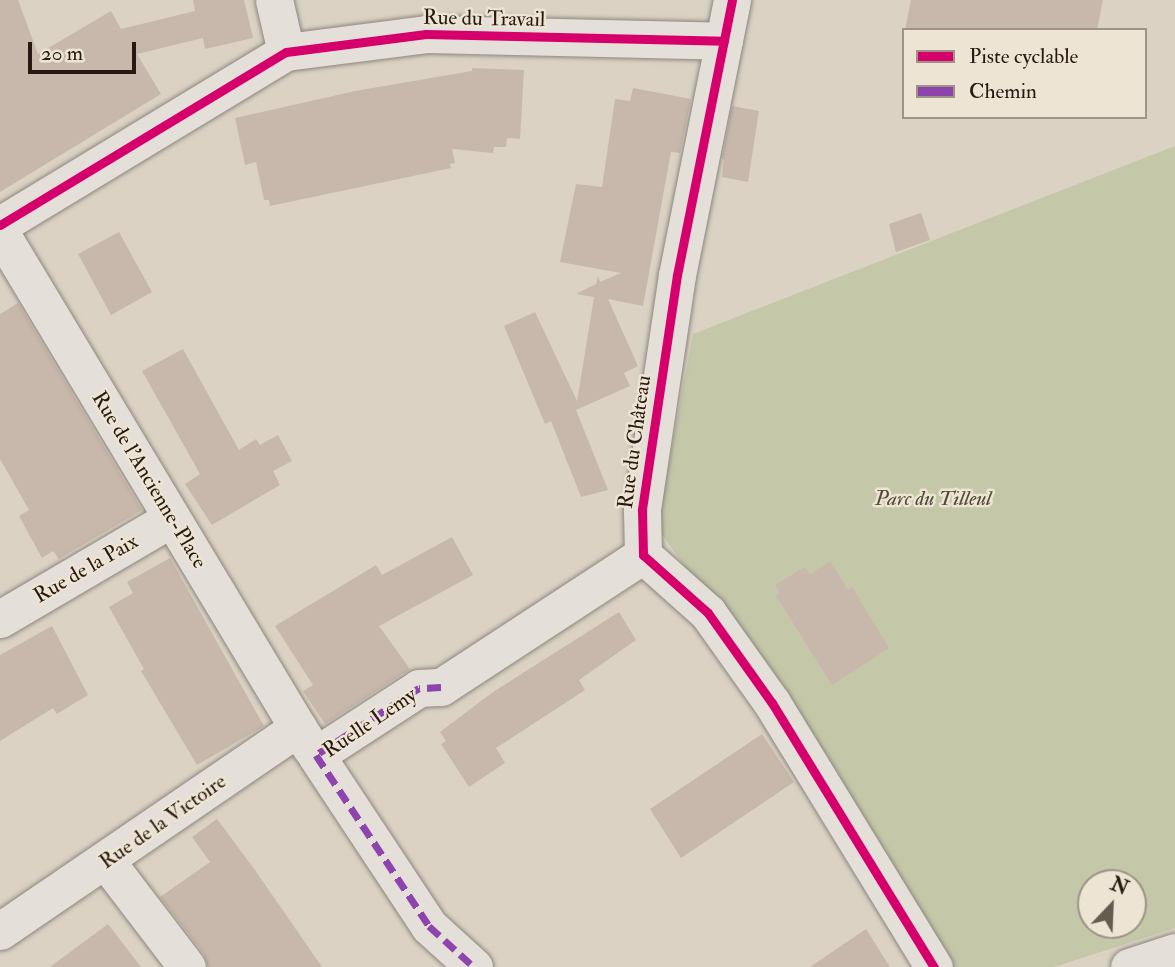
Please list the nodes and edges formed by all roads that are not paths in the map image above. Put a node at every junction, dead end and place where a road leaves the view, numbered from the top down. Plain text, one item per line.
1 (274, 0) edge
2 (732, 0) edge
3 (724, 41) junction
4 (286, 52) junction
5 (0, 225) edge
6 (0, 232) edge
7 (172, 518) junction
8 (643, 555) junction
9 (0, 619) edge
10 (307, 742) junction
11 (106, 861) junction
12 (0, 931) edge
13 (1175, 952) edge
14 (187, 967) edge
15 (474, 967) edge
16 (934, 967) edge
17 (1129, 967) edge

1 - 4 street
2 - 3 street, Rue du Château
3 - 4 street, Rue du Travail
3 - 8 street, Rue du Château
4 - 5 street, Rue du Travail
6 - 7 street, Rue de l'Ancienne-Place
7 - 9 street, Rue de la Paix
7 - 10 street, Rue de l'Ancienne-Place
8 - 10 street, Ruelle Lemy
8 - 16 street
10 - 11 street, Rue de la Victoire
10 - 15 street, Ruelle Lemy
11 - 12 street, Rue de la Victoire
11 - 14 street
13 - 17 street

